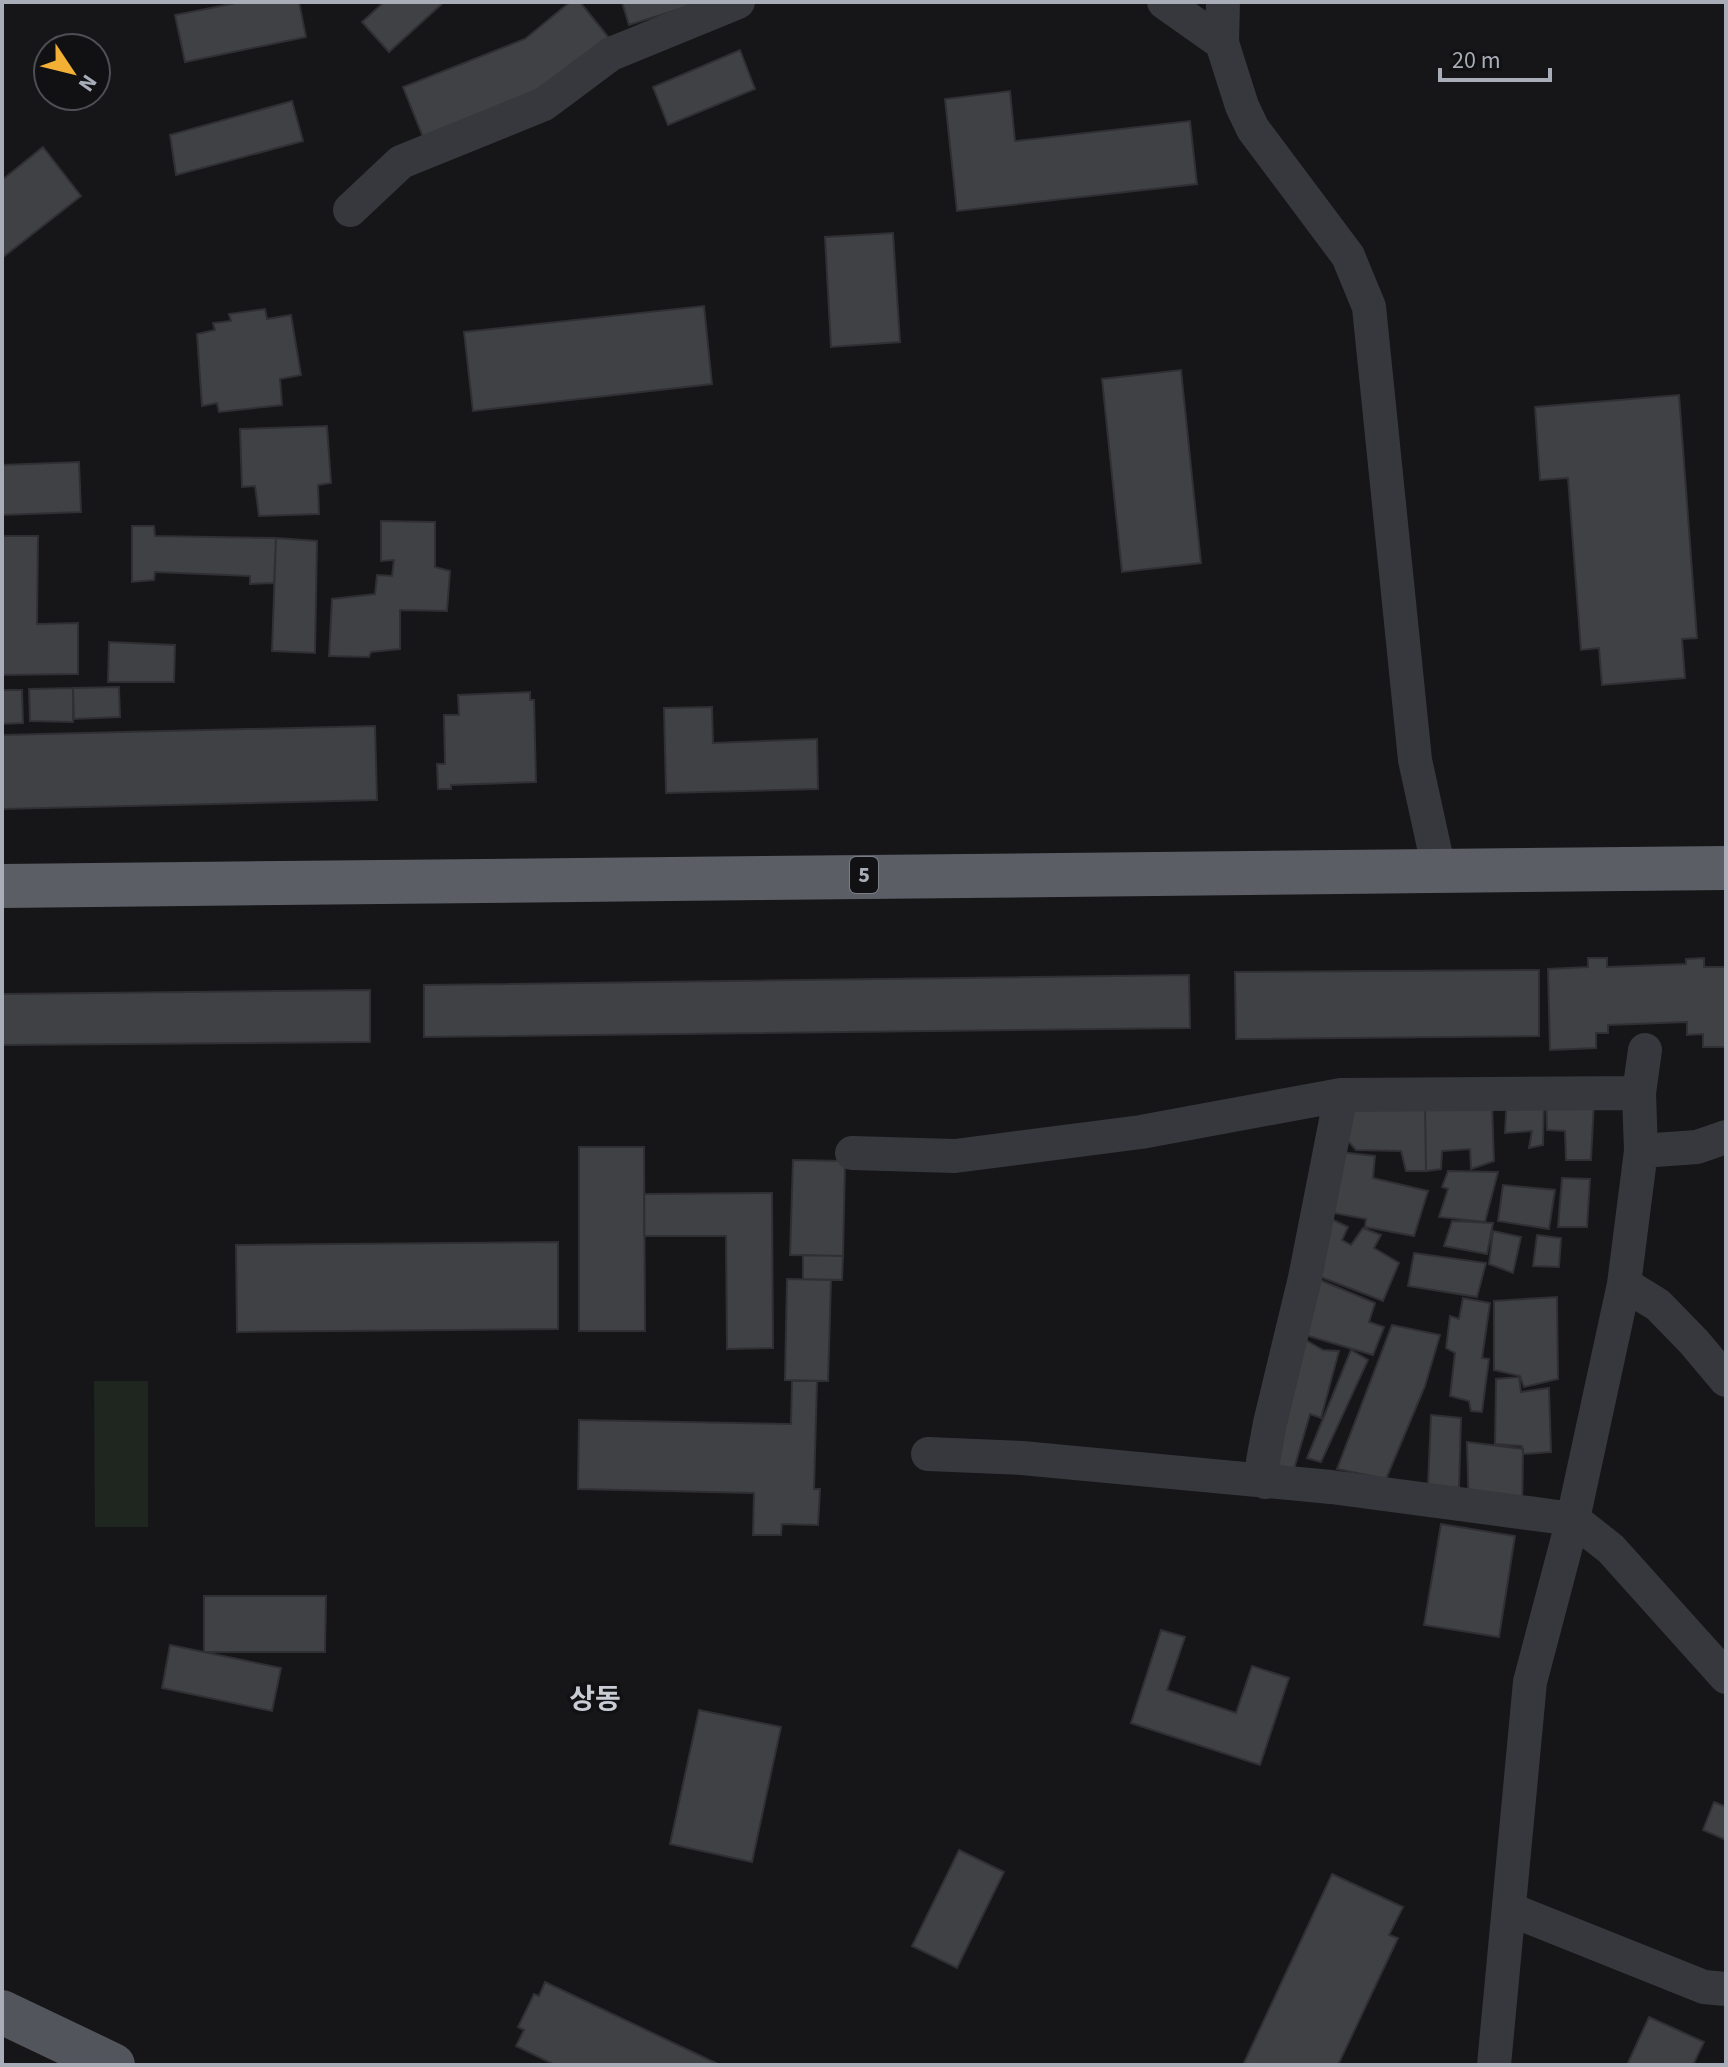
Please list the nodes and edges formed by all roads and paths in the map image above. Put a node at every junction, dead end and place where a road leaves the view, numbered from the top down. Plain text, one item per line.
1 (738, 2) edge
2 (1164, 2) edge
3 (1223, 2) edge
4 (1222, 43) junction
5 (350, 210) dead end
6 (1726, 868) edge
7 (1439, 870) junction
8 (2, 886) edge
9 (1645, 1050) dead end
10 (1639, 1093) junction
11 (1341, 1095) junction
12 (1726, 1137) edge
13 (1641, 1151) junction
14 (852, 1153) dead end
15 (1624, 1284) junction
16 (1726, 1380) edge
17 (928, 1454) dead end
18 (1265, 1482) junction
19 (1573, 1519) junction
20 (1726, 1677) edge
21 (1509, 1909) junction
22 (1726, 1989) edge
23 (2, 2012) edge
24 (113, 2065) edge
25 (1494, 2065) edge

1 - 5 street
2 - 4 street
3 - 4 street
4 - 7 street
6 - 7 highway, 5
7 - 8 highway, 5
9 - 10 street
10 - 11 street
10 - 13 street
11 - 14 street
11 - 18 street
12 - 13 street
13 - 15 street
15 - 16 street
15 - 19 street
17 - 18 street
18 - 19 street
19 - 20 street
19 - 21 street
21 - 22 street
21 - 25 street
23 - 24 main road

